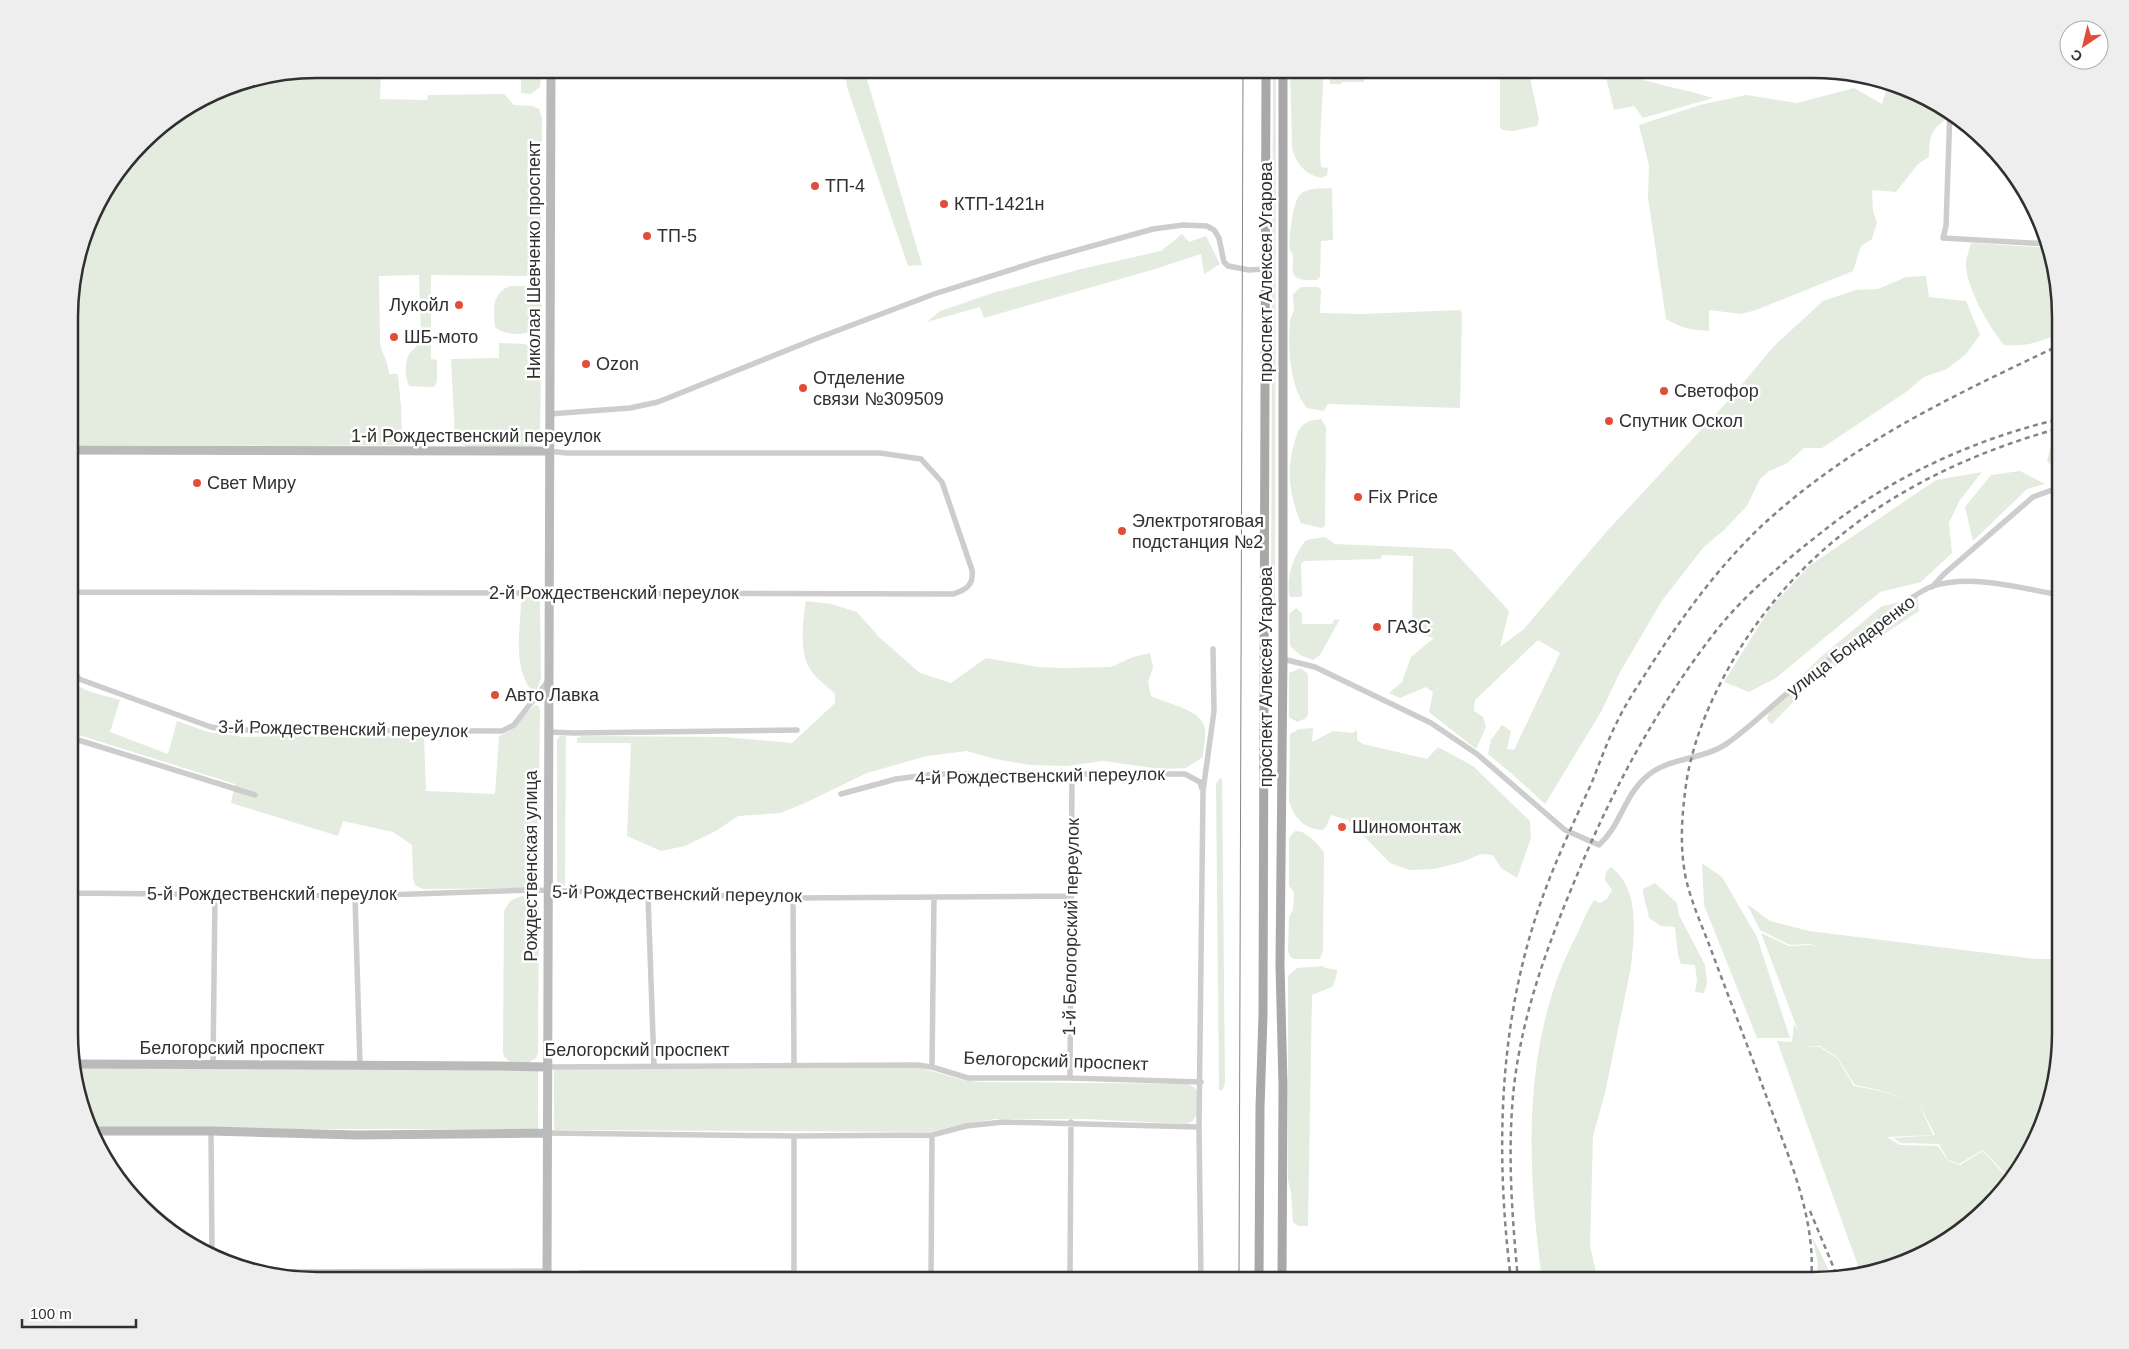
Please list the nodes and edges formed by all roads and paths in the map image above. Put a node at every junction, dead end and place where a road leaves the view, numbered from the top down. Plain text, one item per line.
1 (551, 78) edge
2 (1266, 78) edge
3 (1282, 78) edge
4 (1950, 121) edge
5 (2040, 244) edge
6 (1265, 269) junction
7 (549, 414) junction
8 (78, 450) edge
9 (549, 451) junction
10 (880, 453) joint
11 (2052, 490) edge
12 (1932, 587) junction
13 (78, 592) edge
14 (548, 594) junction
15 (2052, 594) edge
16 (1213, 649) dead end
17 (1283, 659) junction
18 (78, 677) edge
19 (548, 681) junction
20 (797, 730) dead end
21 (548, 732) junction
22 (78, 740) edge
23 (1072, 775) junction
24 (1203, 791) junction
25 (841, 794) dead end
26 (255, 795) dead end
27 (548, 891) junction
28 (78, 893) edge
29 (648, 894) junction
30 (215, 895) junction
31 (355, 896) junction
32 (1070, 896) junction
33 (793, 898) junction
34 (934, 898) junction
35 (1263, 1016) junction
36 (1280, 1016) junction
37 (80, 1064) edge
38 (213, 1064) junction
39 (360, 1065) junction
40 (794, 1065) junction
41 (654, 1066) junction
42 (932, 1067) junction
43 (547, 1068) junction
44 (1070, 1078) junction
45 (1201, 1082) junction
46 (1071, 1122) junction
47 (1199, 1127) junction
48 (99, 1131) edge
49 (211, 1131) junction
50 (547, 1133) junction
51 (932, 1135) junction
52 (794, 1136) junction
53 (212, 1247) edge
54 (547, 1272) edge
55 (794, 1272) edge
56 (931, 1272) edge
57 (1070, 1272) edge
58 (1200, 1272) edge
59 (1259, 1272) edge
60 (1282, 1272) edge

1 - 7 street, Николая Шевченко проспект
2 - 6 main road, проспект Алексея Угарова
3 - 17 main road, проспект Алексея Угарова
4 - 5 street
6 - 7 street
6 - 35 main road, проспект Алексея Угарова
7 - 9 street, Николая Шевченко проспект
8 - 9 street, 1-й Рождественский переулок
9 - 10 street, 1-й Рождественский переулок
9 - 14 street, Рождественская улица
10 - 14 street, 2-й Рождественский переулок
11 - 12 street
12 - 15 street, улица Бондаренко
12 - 17 street, улица Бондаренко
13 - 14 street, 2-й Рождественский переулок
14 - 19 street, Рождественская улица
16 - 24 street
17 - 36 main road, проспект Алексея Угарова
18 - 19 street, 3-й Рождественский переулок
19 - 21 street, Рождественская улица
20 - 21 street
21 - 27 street, Рождественская улица
22 - 26 street
23 - 24 street, 4-й Рождественский переулок
23 - 25 street, 4-й Рождественский переулок
23 - 32 street, 1-й Белогорский переулок
24 - 45 street
27 - 29 street, 5-й Рождественский переулок
27 - 31 street, 5-й Рождественский переулок
27 - 43 street, Рождественская улица
28 - 30 street, 5-й Рождественский переулок
29 - 33 street, 5-й Рождественский переулок
29 - 41 street
30 - 31 street, 5-й Рождественский переулок
30 - 38 street
31 - 39 street
32 - 34 street, 5-й Рождественский переулок
32 - 44 street, 1-й Белогорский переулок
33 - 34 street, 5-й Рождественский переулок
33 - 40 street
34 - 42 street
35 - 36 main road
35 - 59 main road, проспект Алексея Угарова
36 - 60 main road, проспект Алексея Угарова
37 - 38 street, Белогорский проспект
38 - 39 street, Белогорский проспект
39 - 43 street, Белогорский проспект
40 - 41 street, Белогорский проспект
40 - 42 street, Белогорский проспект
41 - 43 street, Белогорский проспект
42 - 44 street, Белогорский проспект
43 - 50 street, Рождественская улица
44 - 45 street, Белогорский проспект
45 - 47 street
46 - 47 street
46 - 51 street
46 - 57 street
47 - 58 street
48 - 49 street
49 - 50 street
49 - 53 street
50 - 52 street
50 - 54 street, Рождественская улица
51 - 52 street
51 - 56 street
52 - 55 street

